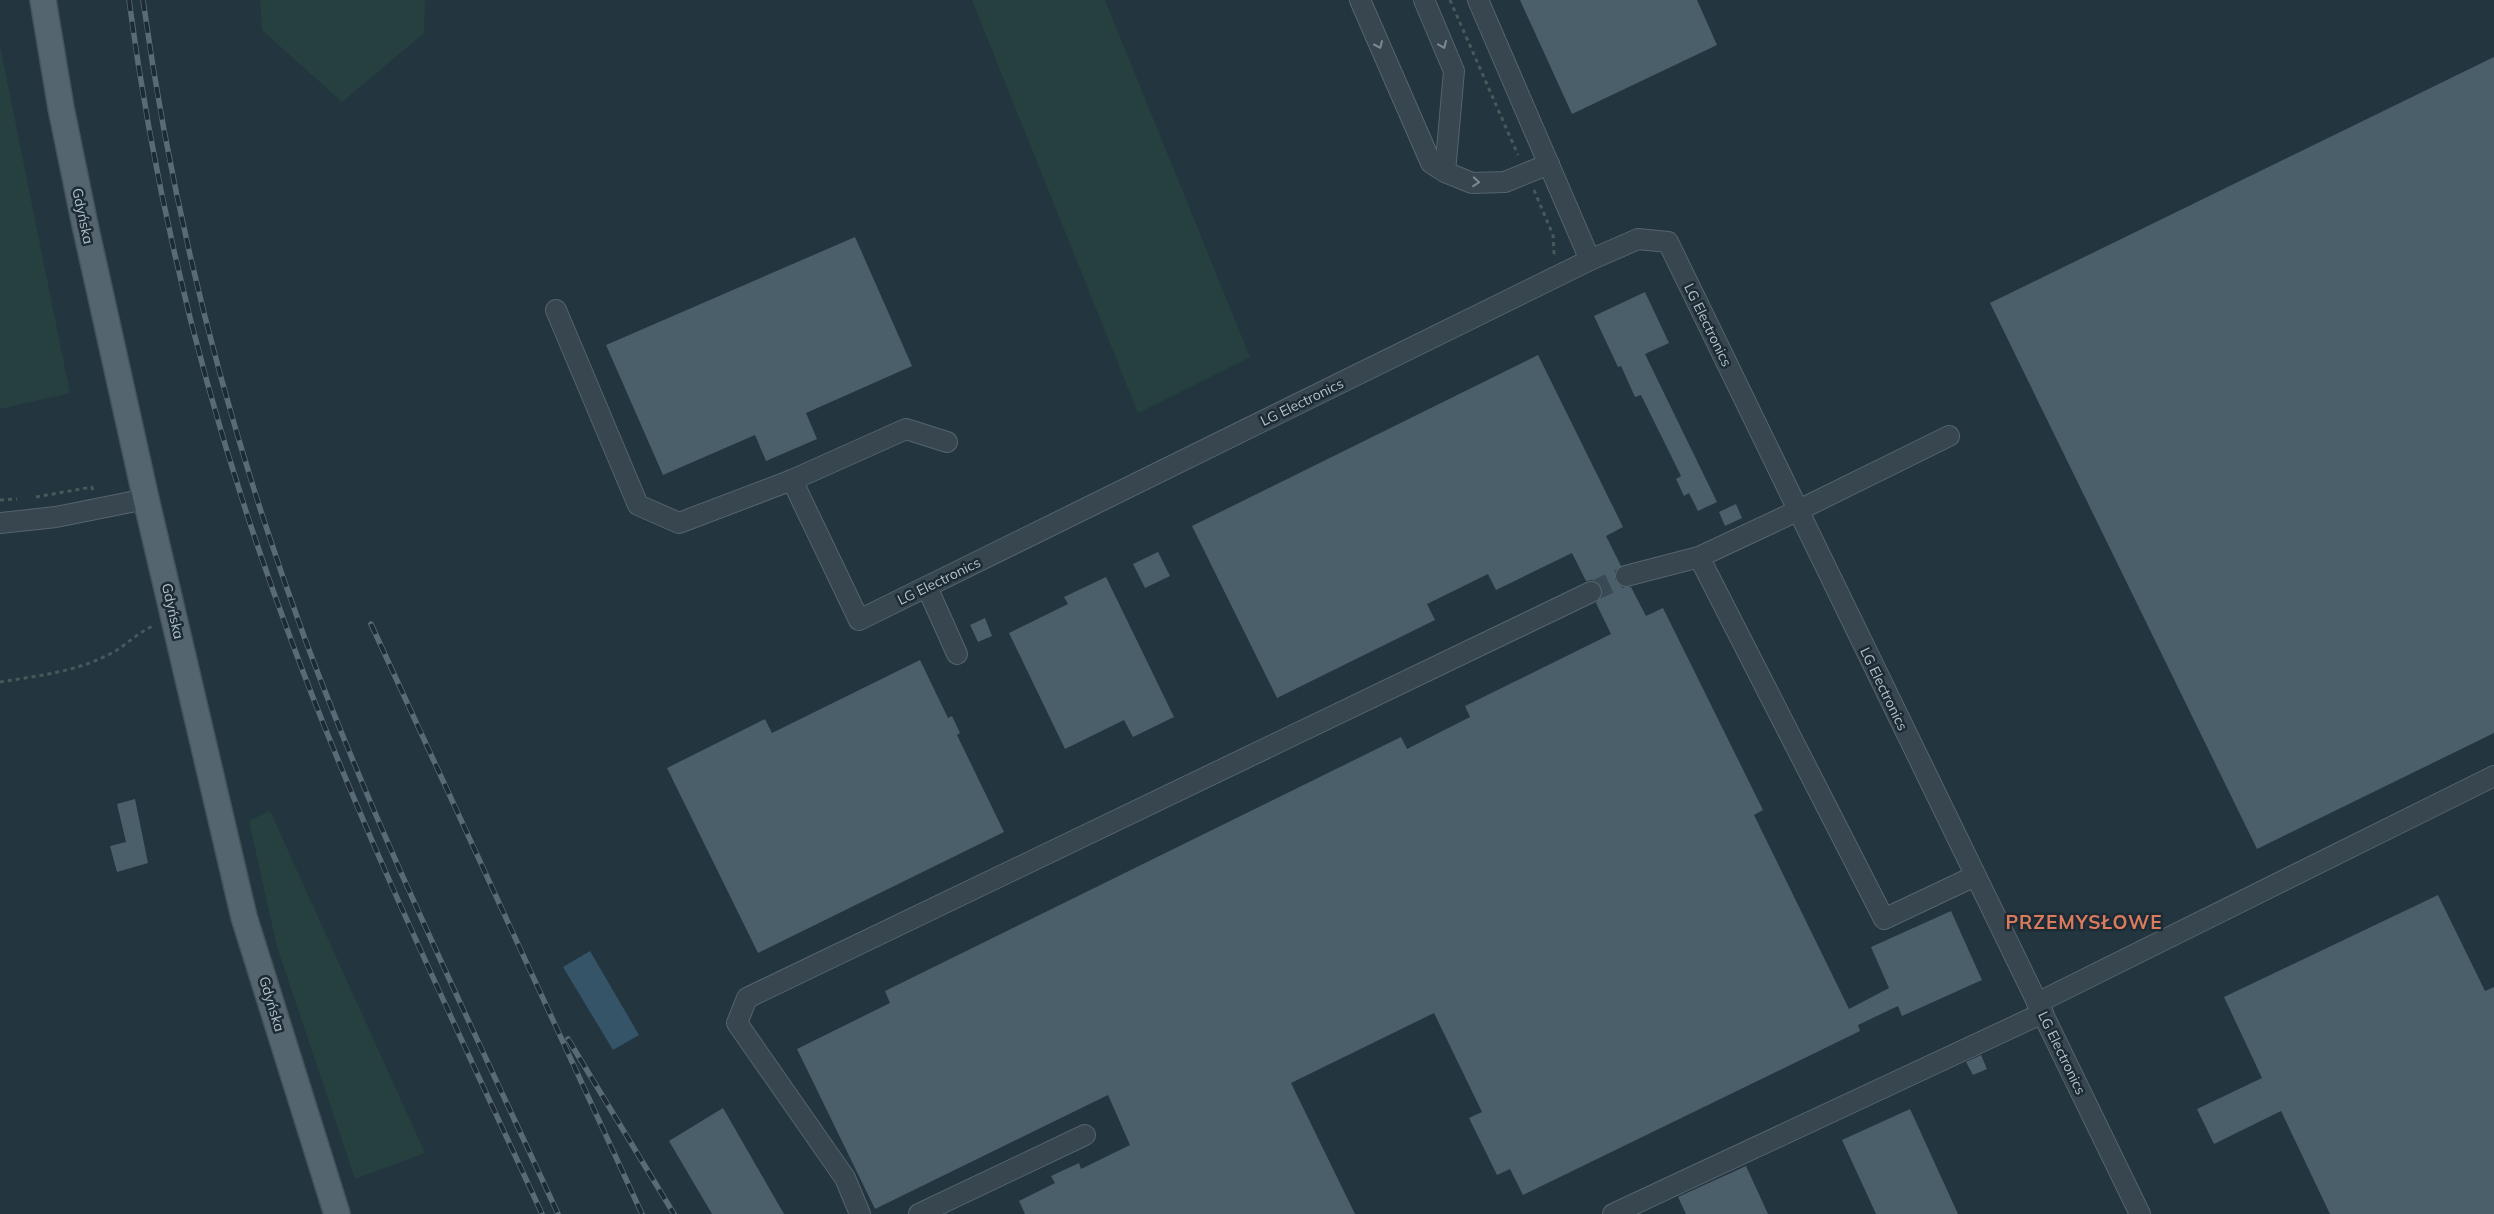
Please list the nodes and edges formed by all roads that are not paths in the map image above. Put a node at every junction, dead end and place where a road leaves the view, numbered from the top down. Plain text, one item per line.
1 (43, 0) edge
2 (1360, 0) edge
3 (1424, 0) edge
4 (1478, 0) edge
5 (1549, 164) junction
6 (1445, 172) junction
7 (1590, 260) junction
8 (556, 310) dead end
9 (1949, 436) dead end
10 (947, 442) dead end
11 (792, 480) junction
12 (146, 499) junction
13 (1797, 511) junction
14 (0, 522) edge
15 (1699, 557) junction
16 (1626, 576) tunnel mouth
17 (927, 587) junction
18 (1591, 592) tunnel mouth
19 (957, 654) dead end
20 (2494, 776) edge
21 (1976, 876) junction
22 (2040, 1008) junction
23 (1085, 1135) dead end
24 (337, 1214) edge
25 (860, 1214) edge
26 (919, 1214) edge
27 (1613, 1214) edge
28 (2140, 1214) edge

1 - 12 main road, Gdyńska
2 -> 6 street
3 -> 6 street
4 - 5 street
6 -> 5 street
5 - 7 street
7 - 13 street, LG Electronics
7 - 17 street, LG Electronics
8 - 11 street
9 - 13 street
10 - 11 street
11 - 17 street, LG Electronics
12 - 14 street
12 - 24 main road, Gdyńska
13 - 15 street
13 - 21 street, LG Electronics
15 - 16 street
15 - 21 street
17 - 19 street
18 - 25 street
20 - 22 street
21 - 22 street, LG Electronics
22 - 27 street
22 - 28 street, LG Electronics
23 - 26 street

